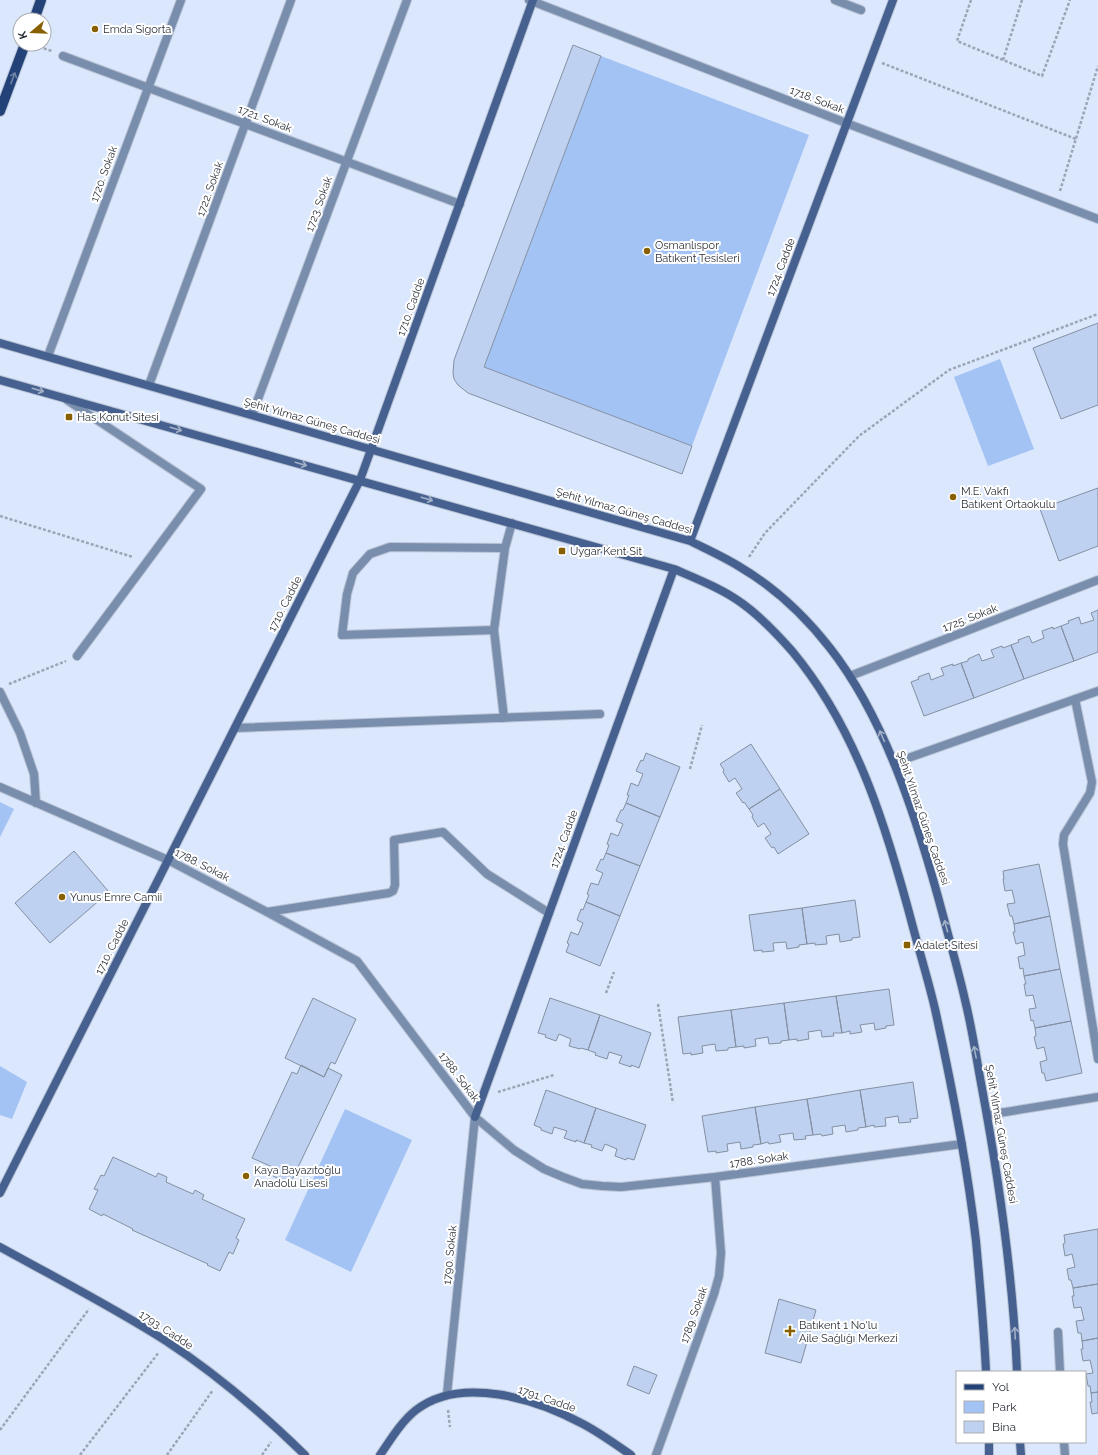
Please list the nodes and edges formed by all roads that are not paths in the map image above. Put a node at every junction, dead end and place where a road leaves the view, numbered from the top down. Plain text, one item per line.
1 (41, 0) edge
2 (181, 0) edge
3 (292, 0) edge
4 (407, 0) edge
5 (531, 0) edge
6 (835, 0) edge
7 (893, 0) edge
8 (861, 10) dead end
9 (37, 12) edge
10 (22, 52) edge
11 (63, 56) road end
12 (148, 87) junction
13 (0, 111) edge
14 (846, 123) junction
15 (246, 124) junction
16 (347, 162) junction
17 (460, 204) junction
18 (1098, 219) edge
19 (0, 343) edge
20 (48, 356) junction
21 (0, 380) edge
22 (149, 386) junction
23 (65, 398) junction
24 (252, 415) junction
25 (372, 449) junction
26 (360, 480) junction
27 (512, 523) junction
28 (690, 541) junction
29 (505, 548) junction
30 (674, 569) junction
31 (1098, 580) edge
32 (494, 630) junction
33 (77, 656) road end
34 (850, 676) junction
35 (1098, 691) edge
36 (0, 692) edge
37 (1075, 699) junction
38 (600, 714) dead end
39 (504, 718) junction
40 (235, 728) junction
41 (894, 762) junction
42 (0, 788) edge
43 (36, 803) junction
44 (168, 860) junction
45 (267, 912) junction
46 (549, 913) junction
47 (1098, 1059) edge
48 (1098, 1097) edge
49 (987, 1115) junction
50 (475, 1117) junction
51 (962, 1144) junction
52 (715, 1177) junction
53 (0, 1193) edge
54 (0, 1247) edge
55 (1058, 1332) dead end
56 (986, 1371) edge
57 (1017, 1371) edge
58 (1060, 1371) edge
59 (447, 1394) junction
60 (989, 1443) edge
61 (1020, 1443) edge
62 (1064, 1443) edge
63 (305, 1455) edge
64 (380, 1455) edge
65 (631, 1455) edge
66 (656, 1455) edge
67 (989, 1455) edge
68 (1021, 1455) edge
69 (1065, 1455) edge

1 - 9 main road
2 - 12 street, 1720. Sokak
3 - 15 street, 1722. Sokak
4 - 16 street, 1723. Sokak
5 - 14 street, 1718. Sokak
5 - 17 main road, 1710. Cadde
6 - 8 street
7 - 14 main road, 1724. Cadde
13 -> 10 main road
11 - 12 street, 1721. Sokak
12 - 15 street, 1721. Sokak
12 - 20 street, 1720. Sokak
14 - 18 street, 1718. Sokak
14 - 28 main road, 1724. Cadde
15 - 16 street, 1721. Sokak
15 - 22 street, 1722. Sokak
16 - 17 street, 1721. Sokak
16 - 24 street, 1723. Sokak
17 - 25 main road, 1710. Cadde
19 - 20 main road, Şehit Yılmaz Güneş Caddesi
20 - 22 main road, Şehit Yılmaz Güneş Caddesi
21 -> 23 main road
22 - 24 main road, Şehit Yılmaz Güneş Caddesi
23 -> 26 main road
23 - 33 street
24 - 25 main road, Şehit Yılmaz Güneş Caddesi
25 - 26 main road, 1710. Cadde
25 - 28 main road, Şehit Yılmaz Güneş Caddesi
26 -> 27 main road
26 - 40 main road, 1710. Cadde
27 - 29 street
27 - 30 main road
28 - 34 main road, Şehit Yılmaz Güneş Caddesi
29 - 32 street
29 - 32 street
30 - 46 main road, 1724. Cadde
30 - 51 main road
31 - 34 street, 1725. Sokak
32 - 39 street
41 -> 34 main road, Şehit Yılmaz Güneş Caddesi
35 - 37 street
36 - 43 street
37 - 41 street
37 - 47 street
38 - 39 street
39 - 40 street
40 - 44 main road, 1710. Cadde
49 -> 41 main road, Şehit Yılmaz Güneş Caddesi
42 - 43 street, 1788. Sokak
43 - 44 street, 1788. Sokak
44 - 45 street, 1788. Sokak
44 - 53 main road, 1710. Cadde
45 - 46 street
45 - 50 street, 1788. Sokak
46 - 50 main road, 1724. Cadde
48 - 49 street
57 -> 49 main road, Şehit Yılmaz Güneş Caddesi
50 - 52 street, 1788. Sokak
50 - 59 street, 1790. Sokak
51 - 52 street, 1788. Sokak
51 - 56 main road
52 - 66 street, 1789. Sokak
54 - 63 main road, 1793. Cadde
55 - 58 street
59 - 64 main road, 1791. Cadde
59 - 65 main road, 1791. Cadde
60 - 67 main road
61 - 68 main road
62 - 69 street

